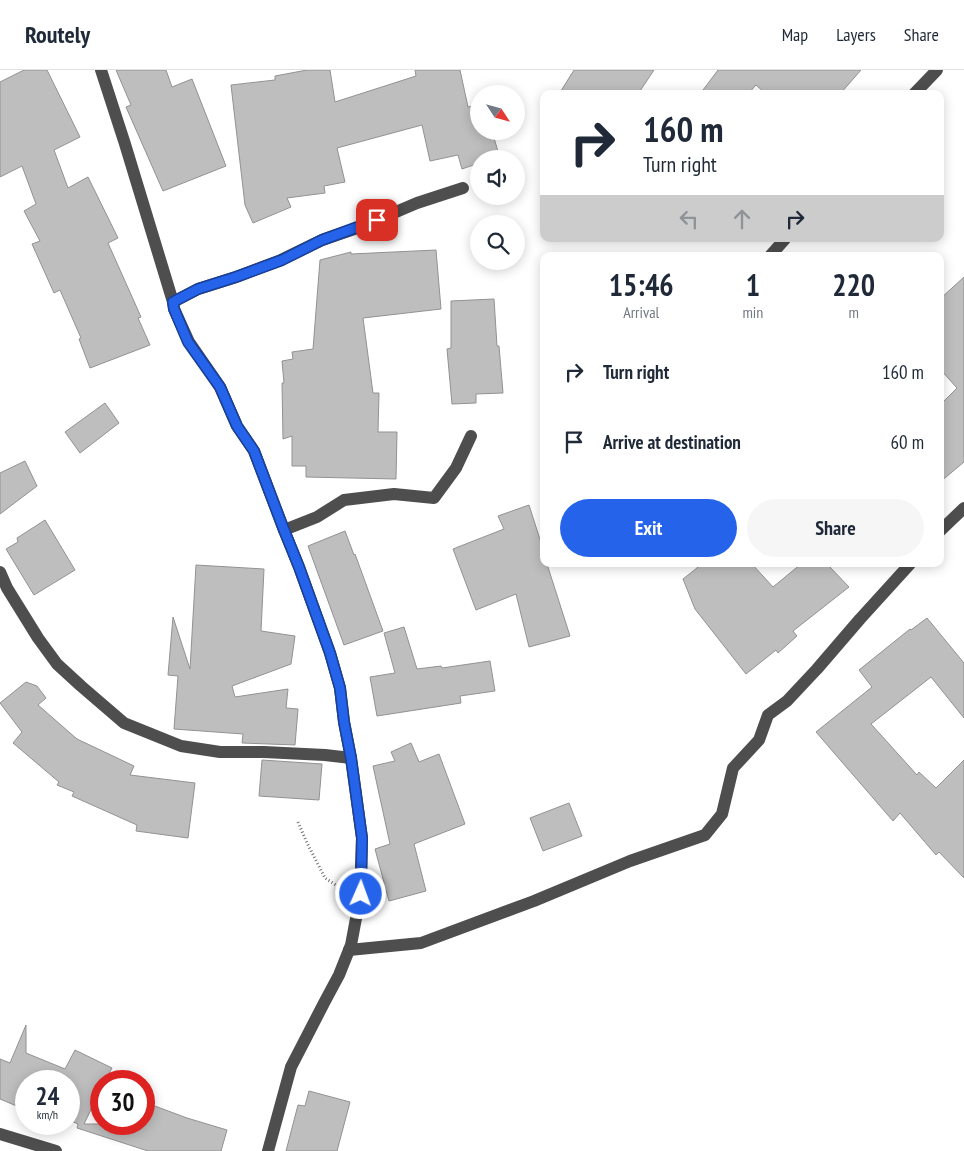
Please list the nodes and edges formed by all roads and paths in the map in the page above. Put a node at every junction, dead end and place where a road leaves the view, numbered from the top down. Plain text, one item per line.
1 (101, 70) edge
2 (937, 70) edge
3 (918, 90) edge
4 (463, 188) dead end
5 (782, 242) edge
6 (774, 252) edge
7 (173, 302) junction
8 (471, 436) dead end
9 (964, 508) edge
10 (944, 527) edge
11 (284, 530) junction
12 (907, 567) edge
13 (0, 572) edge
14 (351, 758) junction
15 (298, 822) dead end
16 (361, 894) junction
17 (348, 950) junction
18 (0, 1134) edge
19 (56, 1151) edge
20 (268, 1151) edge

1 - 7 street
2 - 3 street
4 - 7 street
5 - 6 street
7 - 11 street
8 - 11 street
9 - 10 street
11 - 14 street
12 - 17 street
13 - 14 street
14 - 16 street
15 - 16 path
16 - 17 street
17 - 20 street
18 - 19 street

